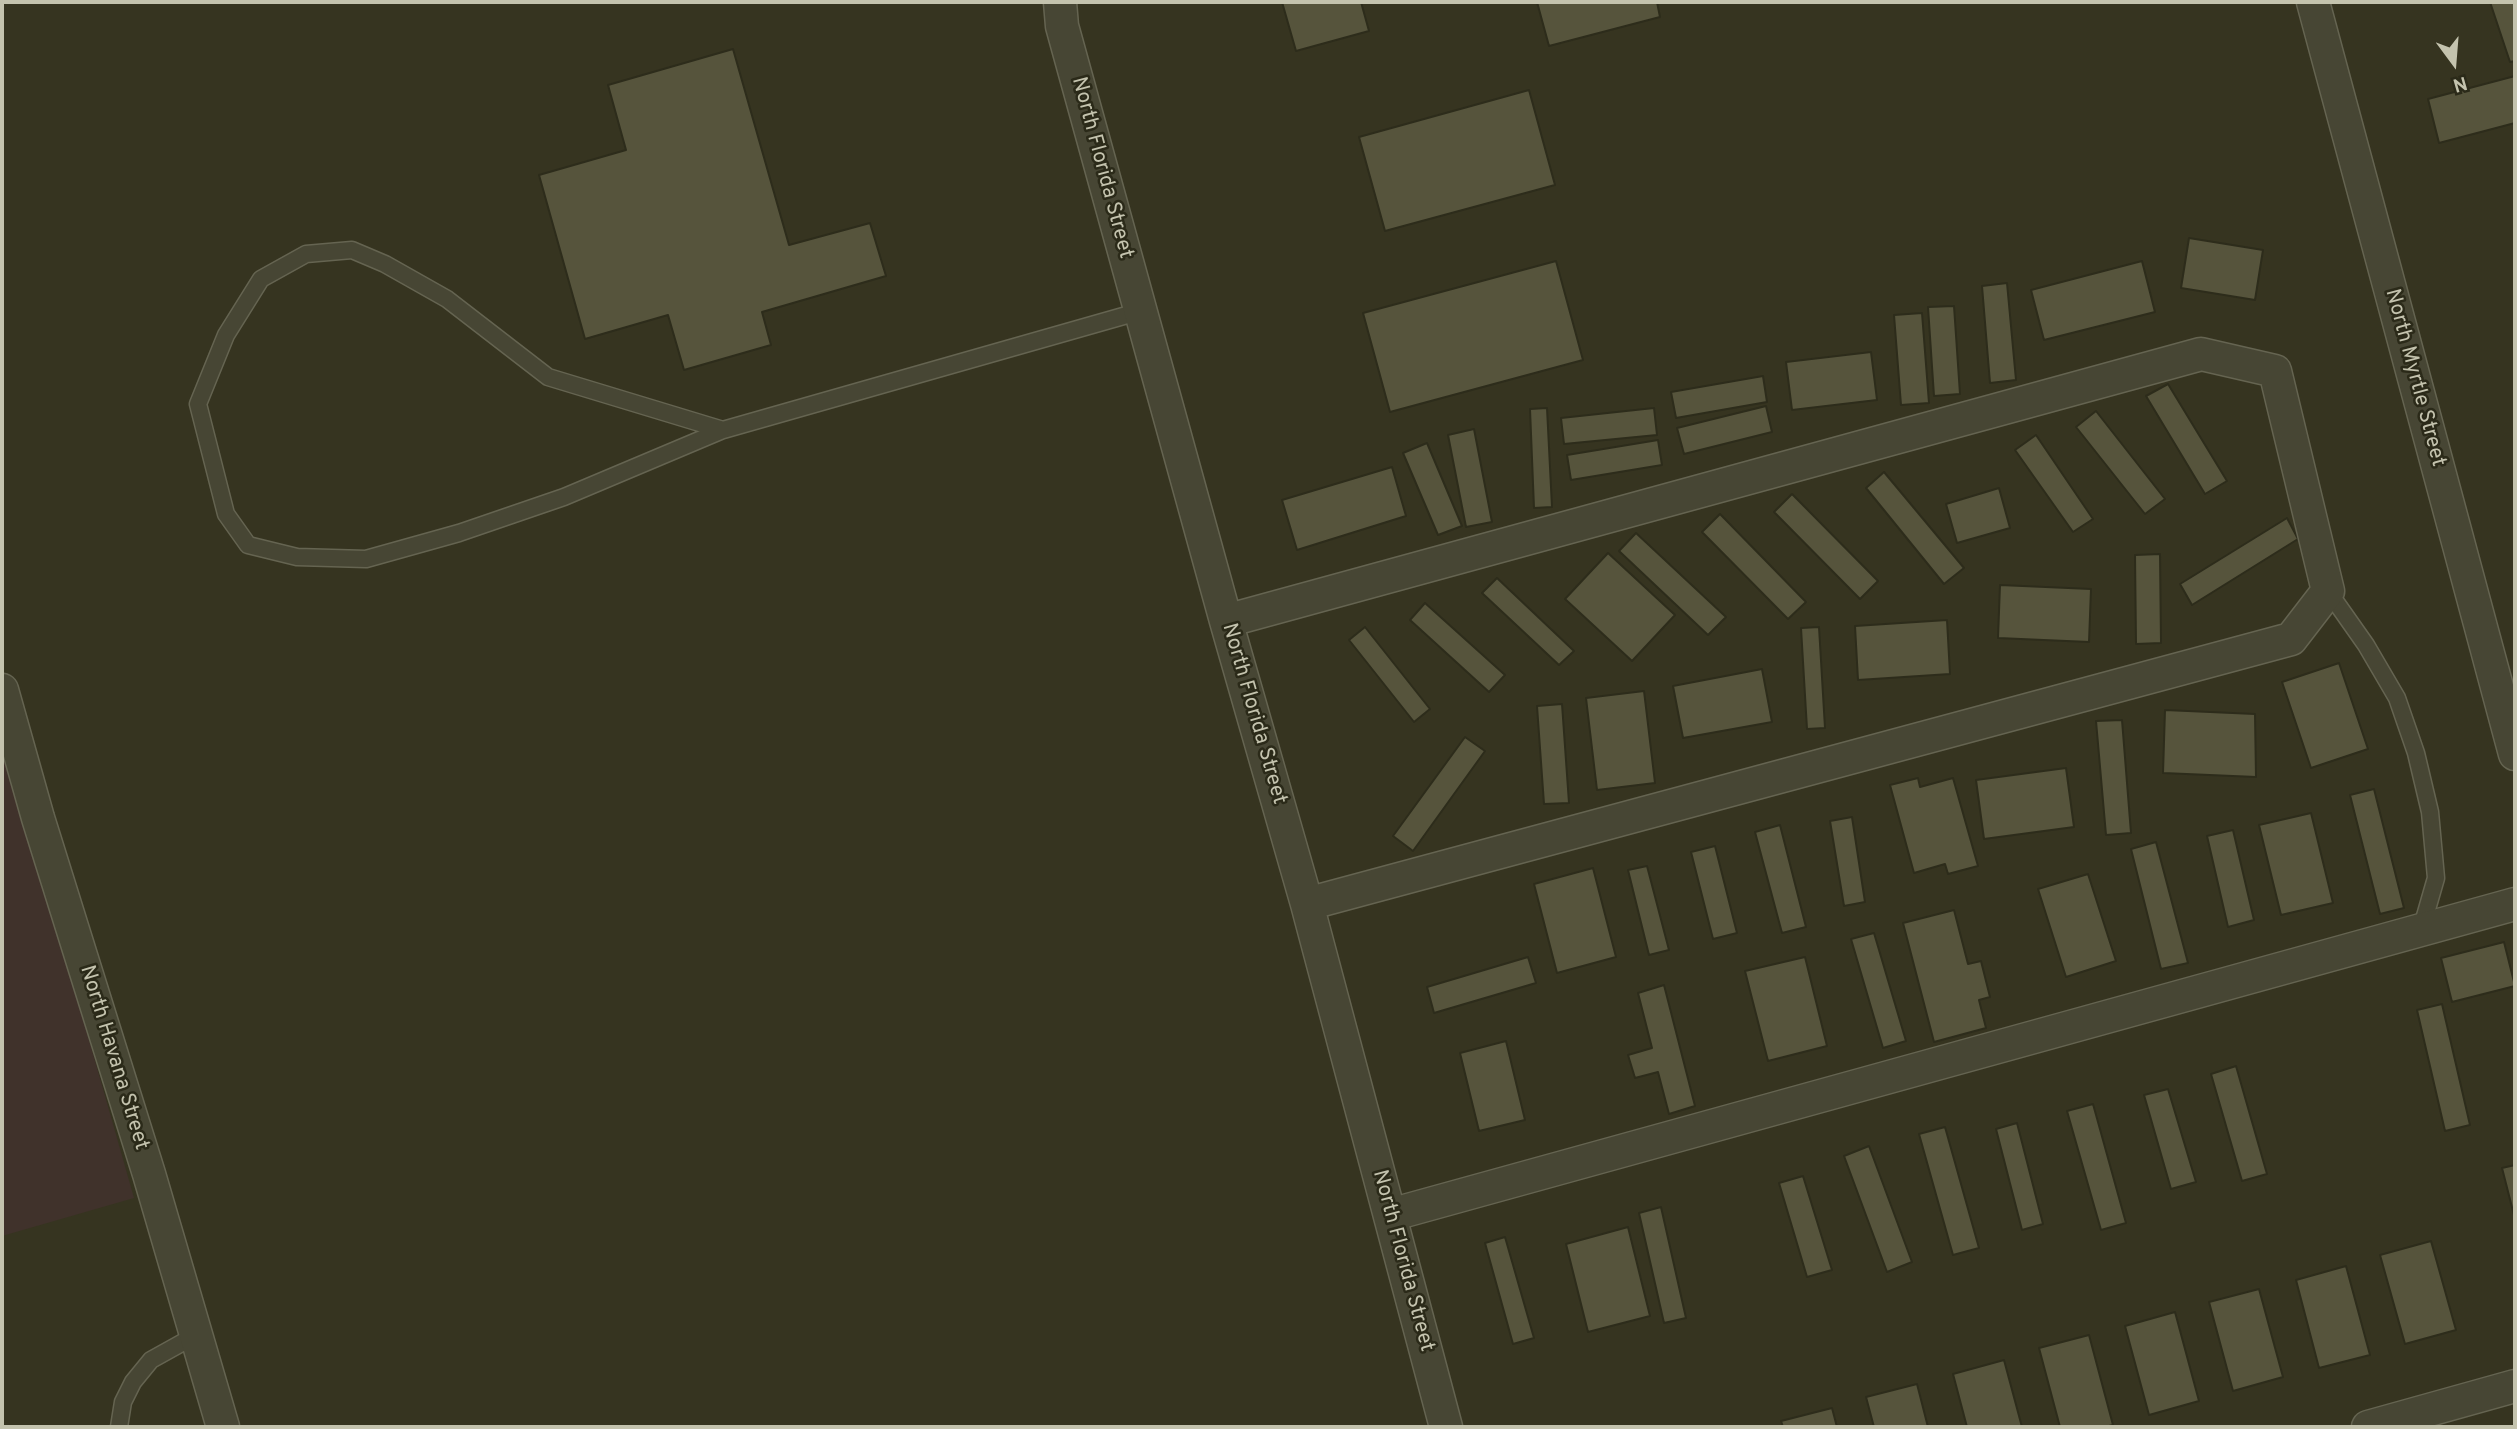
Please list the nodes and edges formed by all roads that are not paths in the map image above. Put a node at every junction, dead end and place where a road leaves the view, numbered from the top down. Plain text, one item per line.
1 (1060, 2) edge
2 (2313, 2) edge
3 (1141, 311) junction
4 (723, 430) junction
5 (2328, 591) junction
6 (1226, 621) junction
7 (2, 690) edge
8 (2513, 738) edge
9 (1307, 904) junction
10 (2515, 904) edge
11 (2421, 930) junction
12 (1390, 1216) junction
13 (196, 1335) junction
14 (2515, 1386) edge
15 (119, 1427) edge
16 (223, 1427) edge
17 (1447, 1427) edge
18 (2368, 1427) edge

1 - 3 street, North Florida Street
2 - 8 street, North Myrtle Street
3 - 4 lane
3 - 6 street, North Florida Street
4 - 4 lane
5 - 6 street
5 - 9 street
5 - 11 lane
6 - 9 street, North Florida Street
7 - 13 street, North Havana Street
9 - 12 street, North Florida Street
10 - 11 street
11 - 12 street
12 - 17 street, North Florida Street
13 - 15 lane
13 - 16 street, North Havana Street
14 - 18 street

